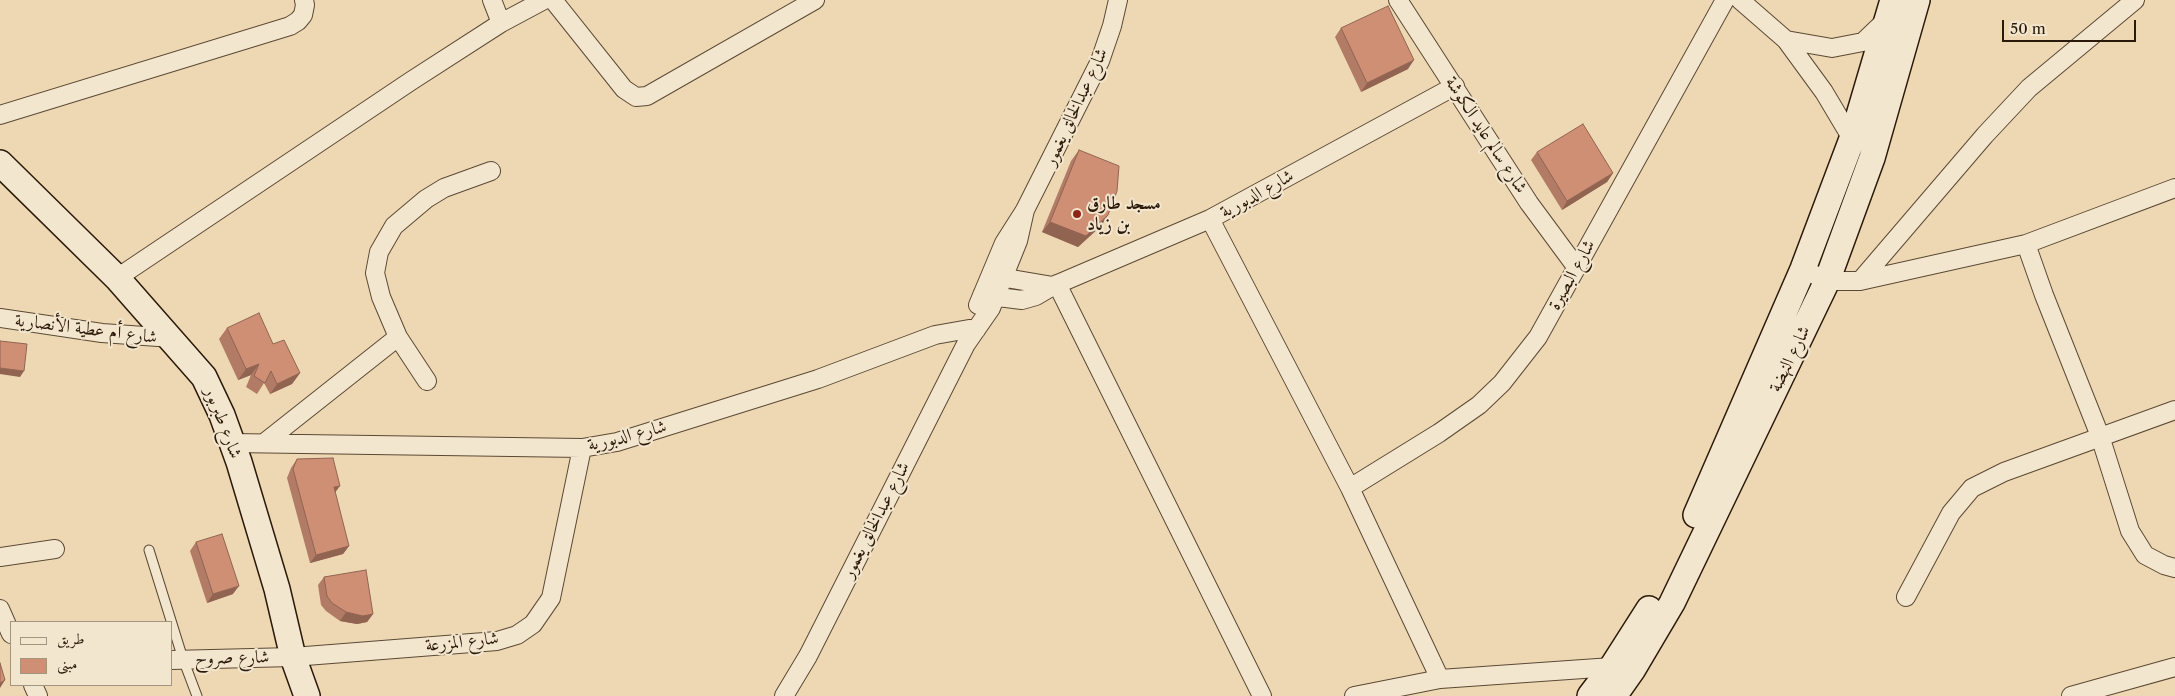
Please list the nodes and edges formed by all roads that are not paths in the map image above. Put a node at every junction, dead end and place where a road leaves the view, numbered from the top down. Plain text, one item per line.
1 (304, 0) edge
2 (492, 0) edge
3 (544, 0) edge
4 (554, 0) edge
5 (815, 0) edge
6 (1118, 0) edge
7 (1398, 0) edge
8 (1724, 0) edge
9 (1740, 0) edge
10 (1917, 0) edge
11 (2134, 0) edge
12 (1890, 10) edge
13 (501, 23) junction
14 (1786, 40) junction
15 (1455, 86) junction
16 (0, 115) edge
17 (1852, 139) junction
18 (0, 163) edge
19 (491, 171) dead end
20 (2175, 188) edge
21 (1210, 219) junction
22 (2026, 244) junction
23 (1577, 268) junction
24 (1803, 269) junction
25 (997, 276) junction
26 (117, 278) junction
27 (1827, 281) junction
28 (1860, 281) junction
29 (1055, 285) junction
30 (989, 297) junction
31 (0, 318) edge
32 (971, 334) junction
33 (398, 337) junction
34 (172, 338) junction
35 (427, 381) dead end
36 (2175, 410) edge
37 (2100, 436) junction
38 (232, 443) junction
39 (264, 443) junction
40 (582, 448) junction
41 (1350, 488) junction
42 (55, 549) dead end
43 (149, 550) dead end
44 (0, 556) edge
45 (2175, 568) edge
46 (1906, 597) dead end
47 (0, 609) edge
48 (167, 621) edge
49 (10, 632) edge
50 (172, 640) edge
51 (293, 657) junction
52 (177, 660) edge
53 (1612, 667) junction
54 (2175, 667) edge
55 (1440, 679) junction
56 (197, 696) edge
57 (307, 696) edge
58 (784, 696) edge
59 (1262, 696) edge
60 (1354, 696) edge
61 (1590, 696) edge
62 (1614, 696) edge
63 (2071, 696) edge

1 - 16 street
2 - 13 street
3 - 13 street
4 - 5 street
6 - 25 street, شارع عبدالخالق يغمور
7 - 15 street, شارع سالم عايد الكوشة
8 - 23 street, شارع البصيرة
9 - 14 street
10 - 27 street, شارع النهضة
11 - 28 street
12 - 14 street
12 - 17 street, شارع النهضة
13 - 26 street
14 - 17 street
15 - 21 street, شارع الدبورية
15 - 23 street, شارع سالم عايد الكوشة
17 - 24 street, شارع النهضة
18 - 26 street, شارع طبربور
19 - 33 street
20 - 22 street
21 - 29 street, شارع الدبورية
21 - 41 street
22 - 28 street
22 - 37 street
23 - 41 street, شارع البصيرة
24 - 27 street
24 - 53 street, شارع النهضة
25 - 29 street
25 - 30 street, شارع عبدالخالق يغمور
26 - 34 street, شارع طبربور
27 - 28 street
27 - 62 street, شارع النهضة
29 - 30 street, شارع الدبورية
29 - 59 street
30 - 32 street, شارع عبدالخالق يغمور
31 - 34 street, شارع أم عطية الأنصارية
32 - 40 street, شارع الدبورية
32 - 58 street, شارع عبدالخالق يغمور
33 - 35 street
33 - 39 street
34 - 38 street, شارع طبربور
36 - 37 street
37 - 45 street
37 - 46 street
38 - 39 street, شارع الدبورية
38 - 51 street, شارع طبربور
39 - 40 street, شارع الدبورية
40 - 51 street, شارع المزرعة
41 - 55 street
42 - 44 street
43 - 48 lane
47 - 49 street
50 - 52 lane
51 - 52 street, شارع صروح
51 - 57 street, شارع طبربور
52 - 56 lane
53 - 55 street
53 - 61 street, شارع النهضة
54 - 63 street
55 - 60 street

